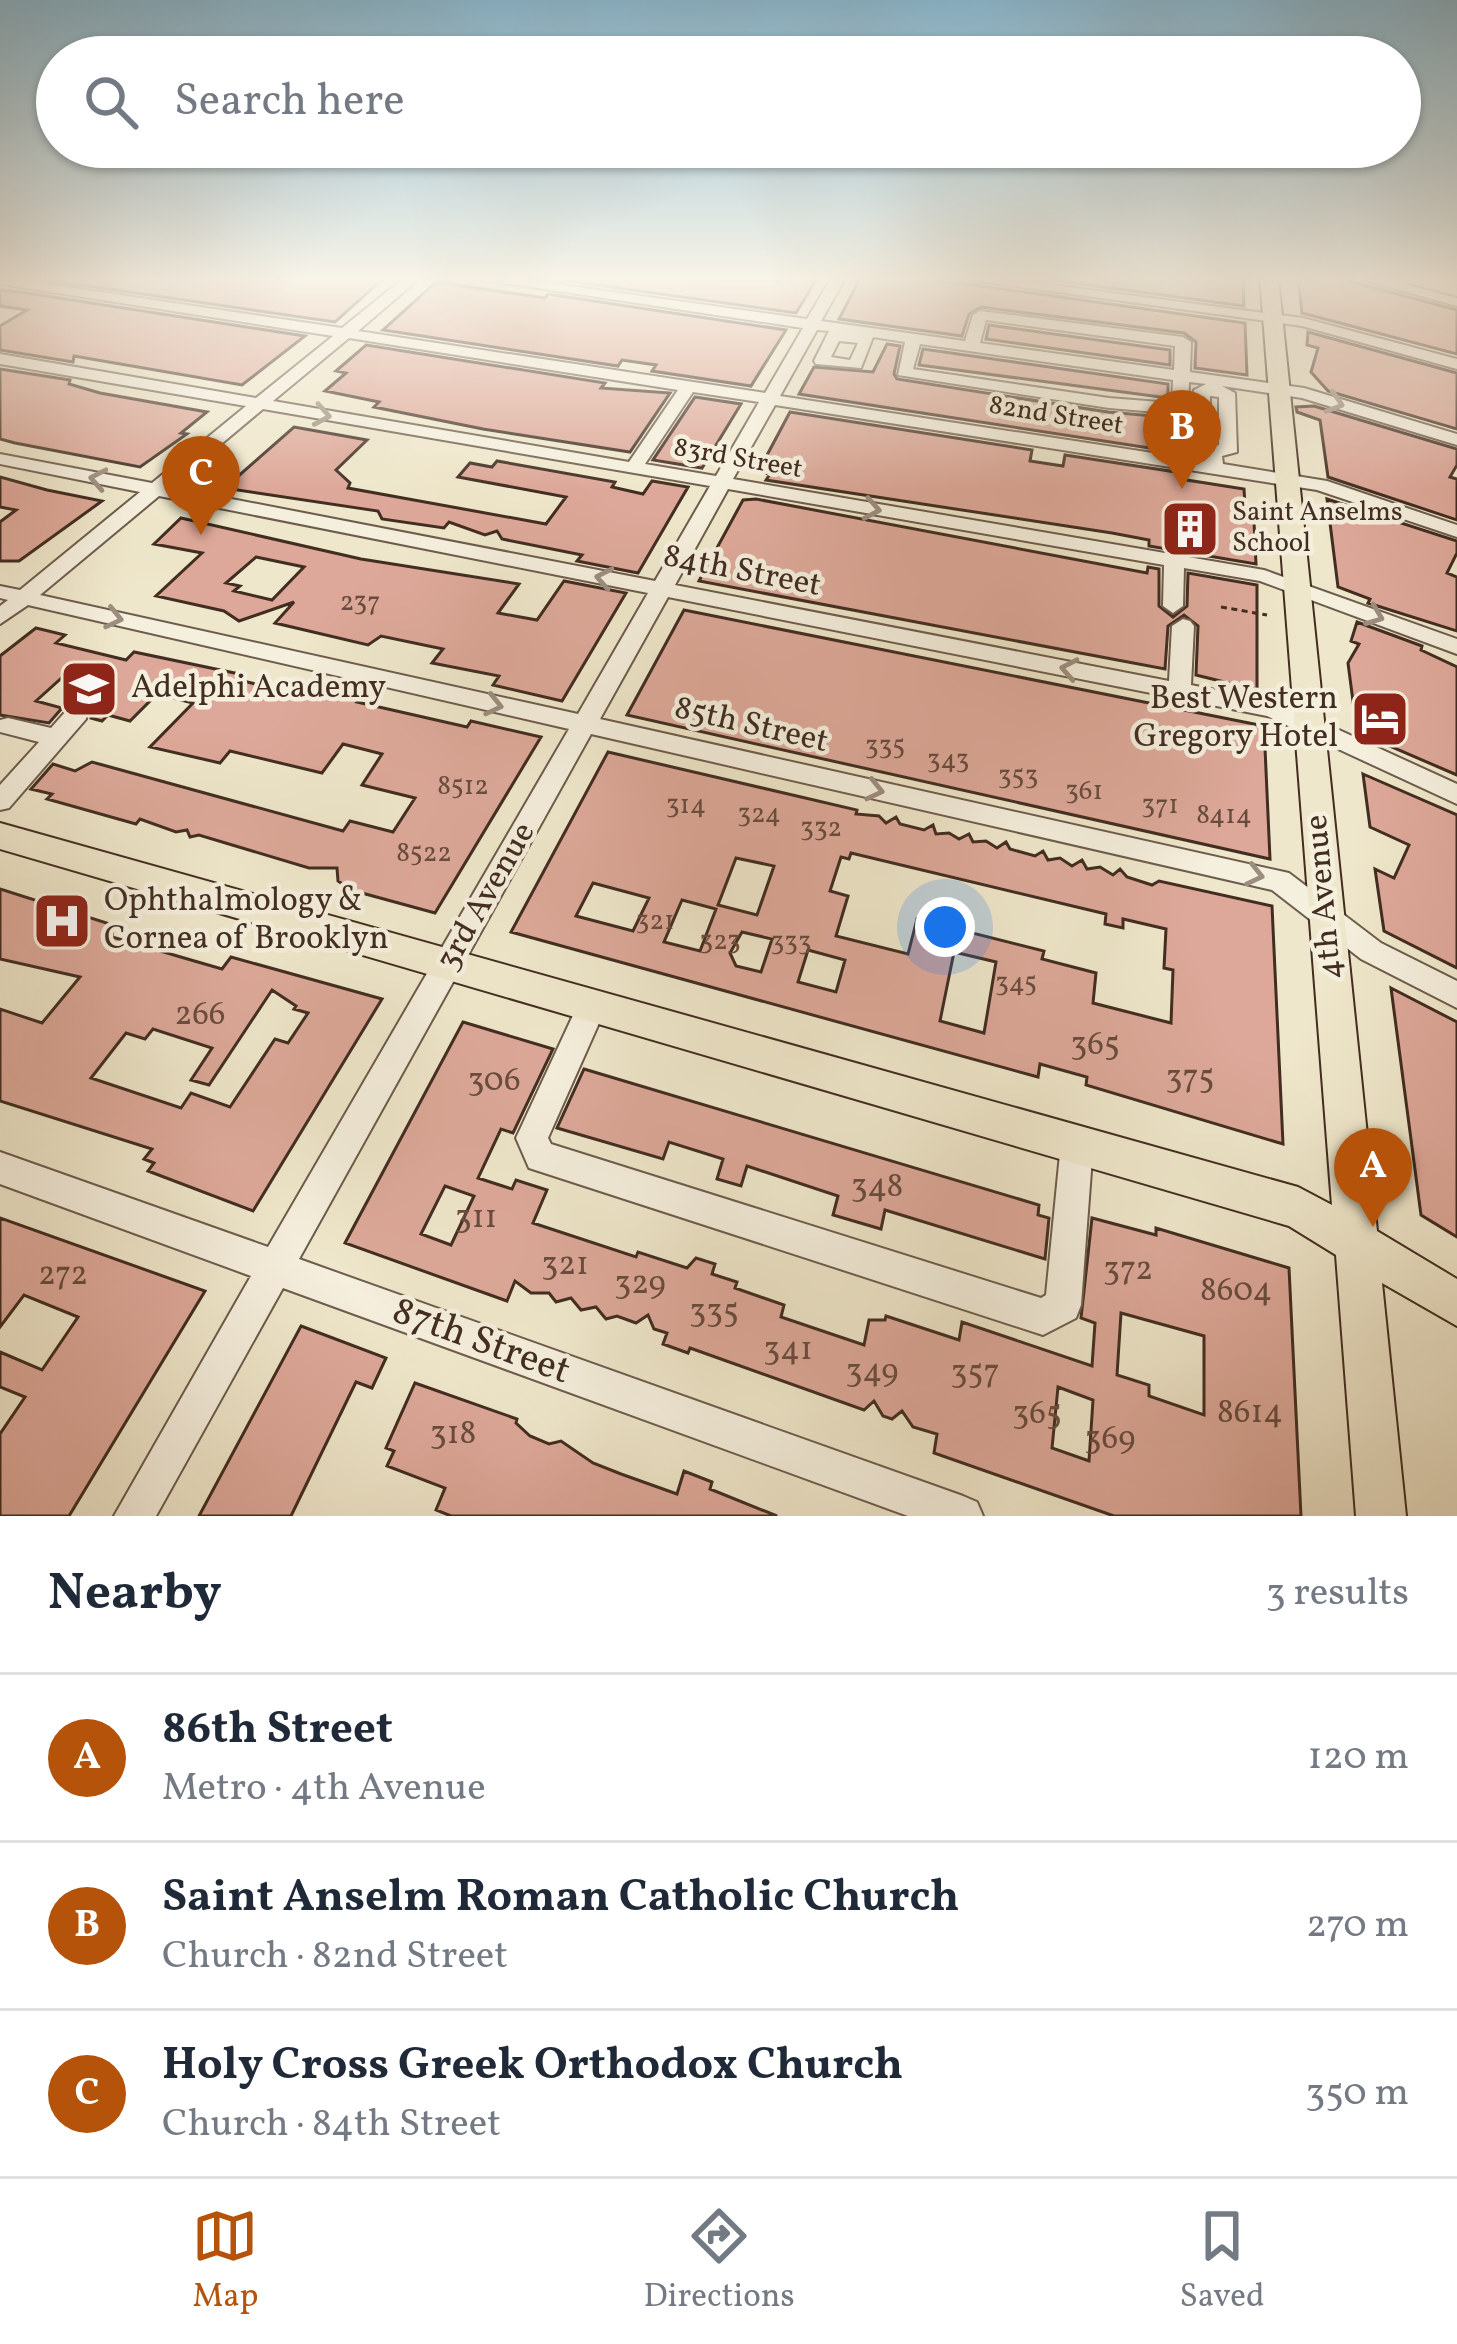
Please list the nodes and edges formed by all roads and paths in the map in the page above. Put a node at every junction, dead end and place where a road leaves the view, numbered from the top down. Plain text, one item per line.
1 (328, 348) edge
2 (441, 348) edge
3 (799, 348) edge
4 (829, 348) edge
5 (863, 348) edge
6 (910, 348) edge
7 (983, 348) edge
8 (1183, 348) edge
9 (1275, 348) edge
10 (1394, 348) edge
11 (0, 359) edge
12 (1457, 364) edge
13 (1181, 376) junction
14 (689, 386) junction
15 (1214, 386) junction
16 (1280, 389) junction
17 (770, 399) junction
18 (260, 404) junction
19 (1457, 440) edge
20 (1213, 458) junction
21 (0, 460) edge
22 (634, 469) junction
23 (1288, 479) junction
24 (722, 484) junction
25 (155, 490) junction
26 (1457, 531) edge
27 (1174, 560) junction
28 (1298, 588) junction
29 (662, 590) junction
30 (12, 595) edge
31 (1221, 607) dead end
32 (1267, 615) dead end
33 (0, 617) edge
34 (1457, 647) edge
35 (92, 678) dead end
36 (1180, 690) junction
37 (584, 725) junction
38 (8, 726) dead end
39 (1311, 729) junction
40 (54, 737) junction
41 (1457, 796) edge
42 (0, 801) edge
43 (0, 836) edge
44 (1326, 915) junction
45 (449, 964) junction
46 (1457, 994) edge
47 (592, 1005) junction
48 (1077, 1144) junction
49 (0, 1168) edge
50 (1357, 1243) junction
51 (276, 1268) junction
52 (1457, 1304) edge
53 (134, 1516) edge
54 (963, 1516) edge
55 (1381, 1516) edge

1 - 18 street
2 - 14 street, 82nd Street
3 - 17 street, 3rd Avenue
4 - 5 street
6 - 13 street
7 - 13 street
8 - 13 street
9 - 16 main road, 4th Avenue
10 - 12 street
11 - 18 street, 83rd Street
13 - 15 street
14 - 17 street, 82nd Street
14 - 22 street
15 - 16 street
15 - 20 street
16 -> 19 street
16 - 23 main road, 4th Avenue
17 - 20 street, 82nd Street
17 - 24 street, 3rd Avenue
18 -> 22 street, 83rd Street
18 - 25 street
20 - 23 street, 82nd Street
25 -> 21 street, 84th Street
22 - 24 street, 83rd Street
23 - 26 street, 82nd Street
23 - 28 main road, 4th Avenue
24 -> 27 street, 83rd Street
24 - 29 street, 3rd Avenue
29 -> 25 street, 84th Street
25 - 30 street
27 - 28 street, 83rd Street
27 - 36 street
28 -> 34 street, 83rd Street
28 - 39 main road, 4th Avenue
36 -> 29 street, 84th Street
29 - 37 street, 3rd Avenue
30 - 33 street
30 -> 37 street, 85th Street
31 - 32 path
35 - 40 street
36 - 39 street, 84th Street
37 -> 44 street, 85th Street
37 - 45 street, 3rd Avenue
38 - 40 street
39 - 41 street, 84th Street
39 - 44 main road, 4th Avenue
40 - 42 street
43 - 45 main road
44 - 46 street, 85th Street
44 - 50 main road, 4th Avenue
45 - 47 main road
45 - 51 street, 3rd Avenue
47 - 48 main road
47 - 48 street
48 - 50 main road
49 - 51 street, 87th Street
50 - 52 main road
50 - 55 main road, 4th Avenue
51 - 53 street, 3rd Avenue
51 - 54 street, 87th Street

